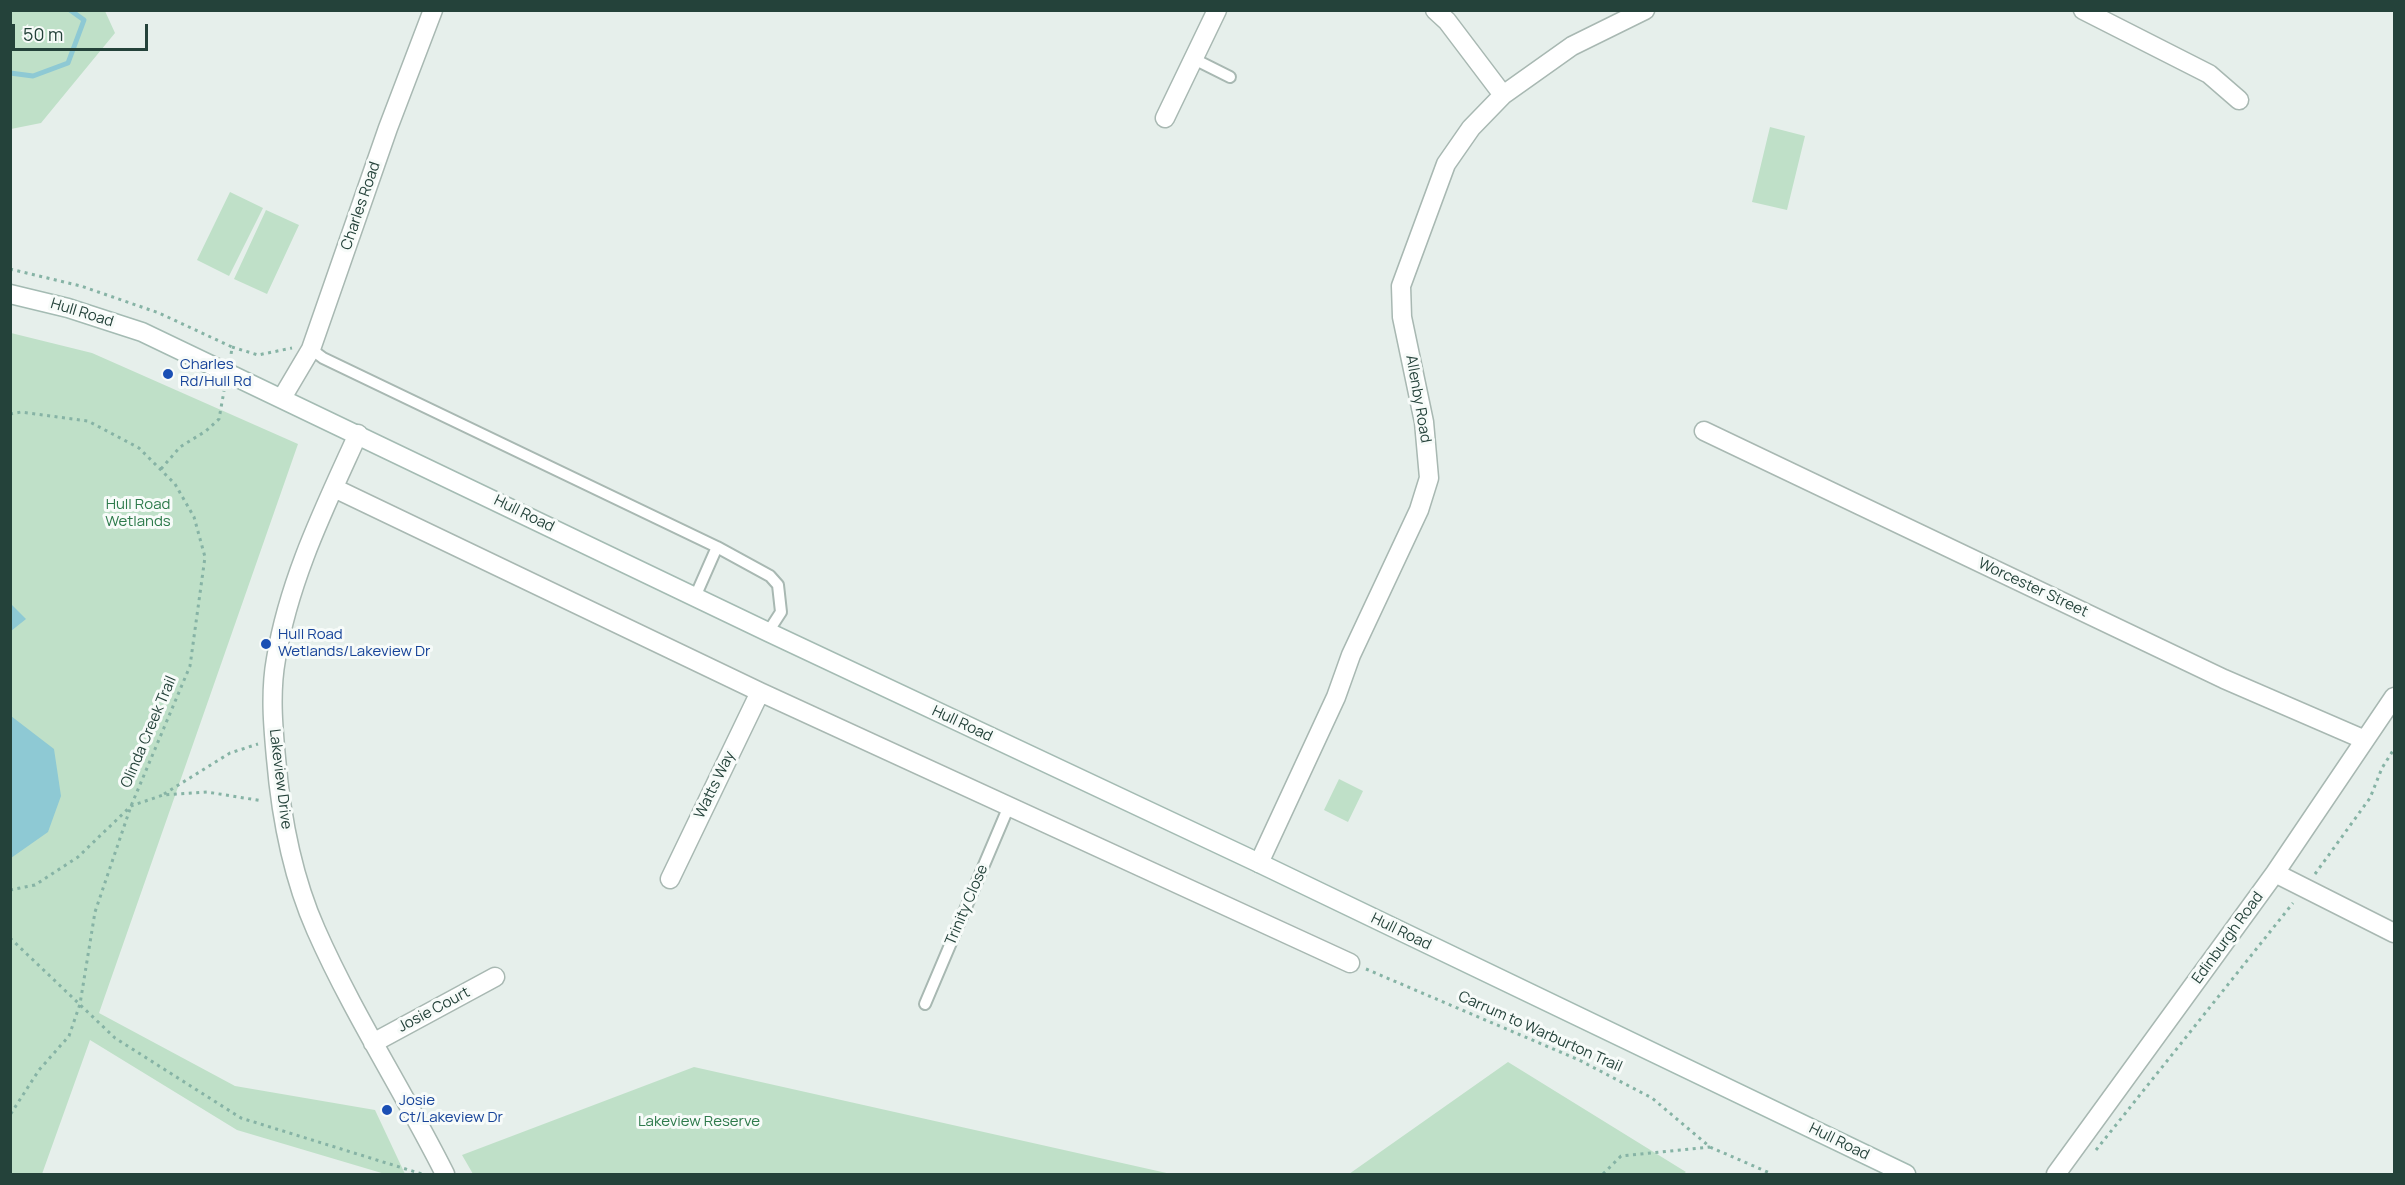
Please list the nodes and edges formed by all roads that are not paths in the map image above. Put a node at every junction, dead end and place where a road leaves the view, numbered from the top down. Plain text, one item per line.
1 (433, 10) edge
2 (1217, 10) edge
3 (1435, 10) edge
4 (1645, 10) edge
5 (2083, 10) edge
6 (1194, 59) junction
7 (1230, 77) dead end
8 (1503, 95) junction
9 (2240, 100) dead end
10 (1165, 118) dead end
11 (10, 294) edge
12 (311, 349) junction
13 (282, 398) junction
14 (1704, 431) dead end
15 (358, 434) junction
16 (334, 488) junction
17 (717, 547) junction
18 (695, 597) junction
19 (768, 632) junction
20 (760, 692) junction
21 (2394, 698) edge
22 (2365, 740) junction
23 (1010, 806) junction
24 (1259, 863) junction
25 (2275, 873) junction
26 (670, 879) dead end
27 (2394, 933) edge
28 (1350, 963) road end
29 (495, 977) dead end
30 (925, 1004) dead end
31 (373, 1042) junction
32 (445, 1174) edge
33 (1906, 1174) edge
34 (2056, 1174) edge

1 - 12 street, Charles Road
2 - 6 street
3 - 8 street
4 - 8 street, Allenby Road
5 - 9 street
6 - 7 lane
6 - 10 street
8 - 24 street, Allenby Road
11 - 13 street, Hull Road
12 - 13 street, Charles Road
12 - 17 lane
13 - 15 street, Hull Road
14 - 22 street, Worcester Street
15 - 16 street, Lakeview Drive
15 - 18 street, Hull Road
16 - 20 street
16 - 31 street, Lakeview Drive
17 - 18 lane
17 - 19 lane
18 - 19 street, Hull Road
19 - 24 street, Hull Road
20 - 23 street
20 - 26 street, Watts Way
21 - 22 street, Edinburgh Road
22 - 25 street, Edinburgh Road
23 - 28 street
23 - 30 lane, Trinity Close
24 - 33 street, Hull Road
25 - 27 street
25 - 34 street, Edinburgh Road
29 - 31 street, Josie Court
31 - 32 street, Lakeview Drive

